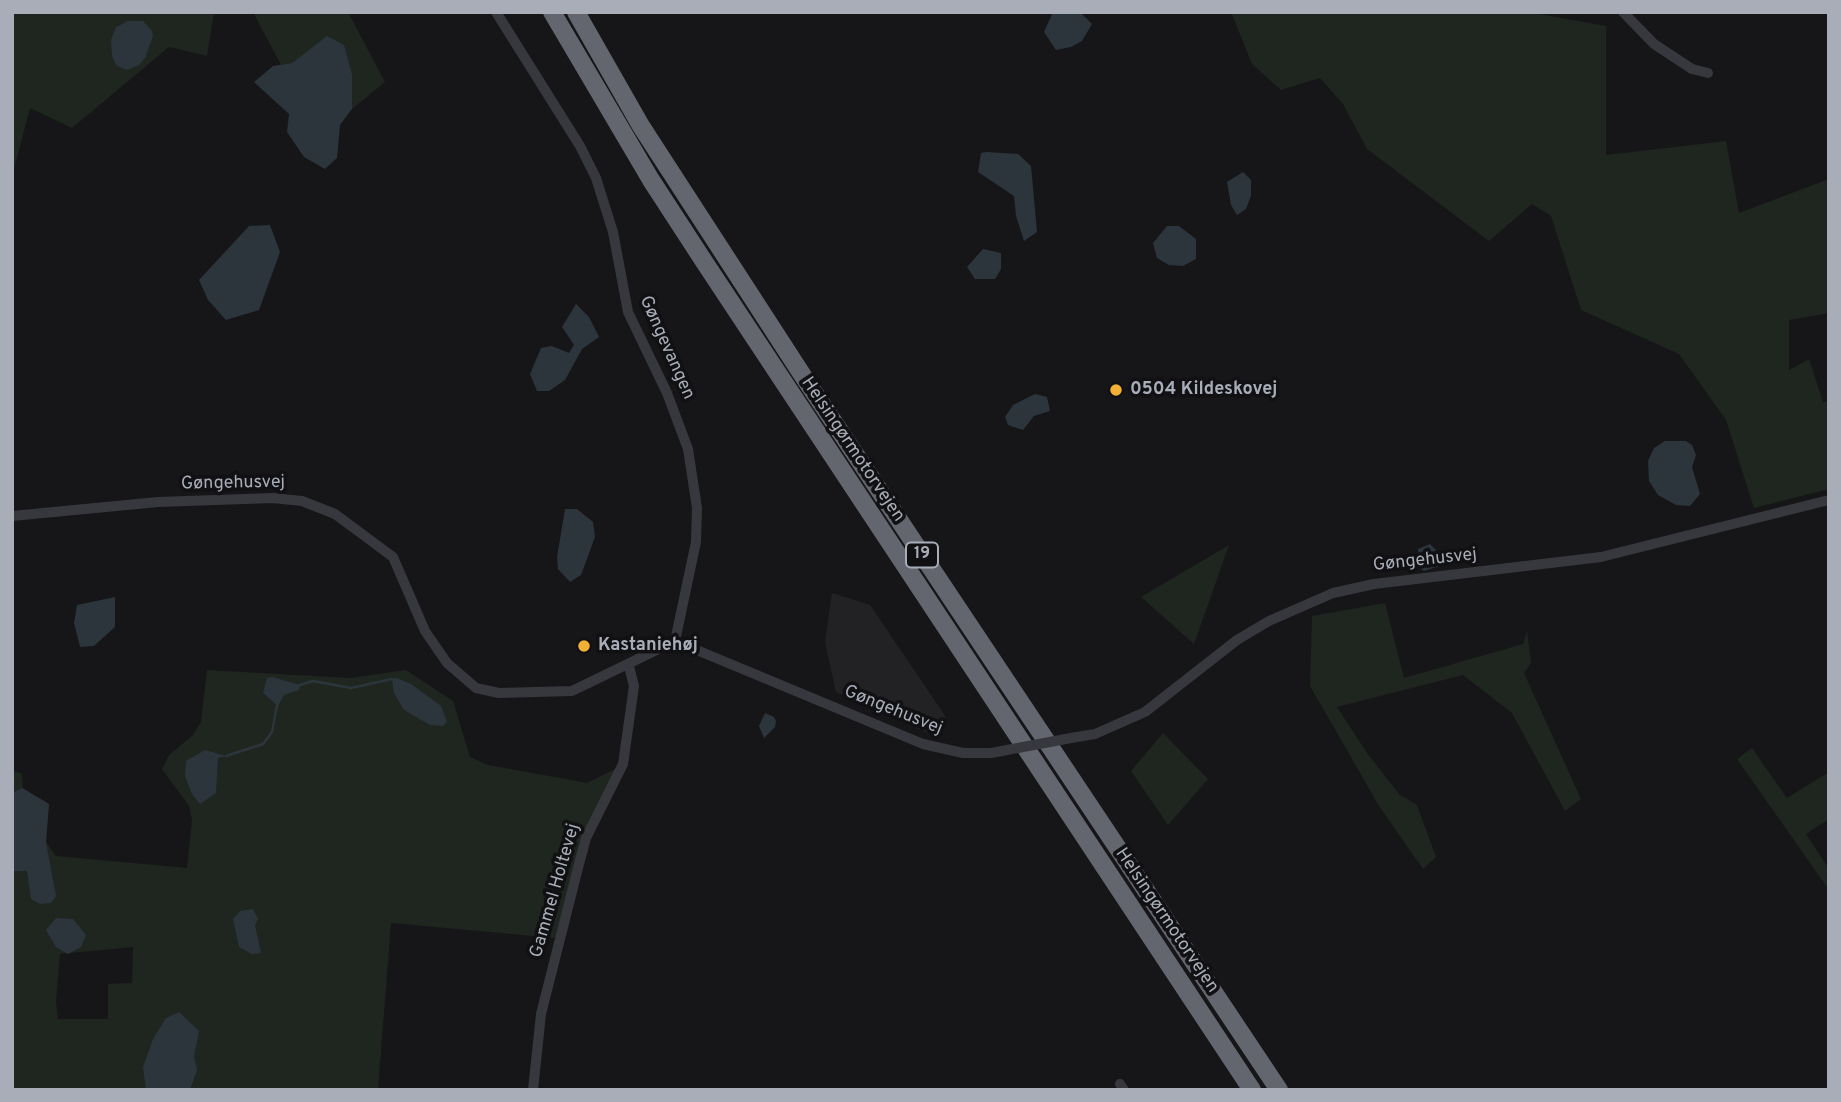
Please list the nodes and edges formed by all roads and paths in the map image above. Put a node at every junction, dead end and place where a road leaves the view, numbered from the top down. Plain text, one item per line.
1 (496, 12) edge
2 (552, 12) edge
3 (576, 12) edge
4 (1623, 12) edge
5 (1708, 73) dead end
6 (1829, 500) edge
7 (12, 516) edge
8 (675, 640) junction
9 (629, 666) junction
10 (533, 1090) edge
11 (1252, 1090) edge
12 (1279, 1090) edge

1 - 8 street, Gøngevangen
2 - 11 highway, Helsingørmotorvejen / 19
3 - 12 highway, Helsingørmotorvejen / 19
4 - 5 street
6 - 8 street, Gøngehusvej, bridge
7 - 9 street, Gøngehusvej
8 - 9 street, Gøngehusvej
9 - 10 street, Gammel Holtevej

